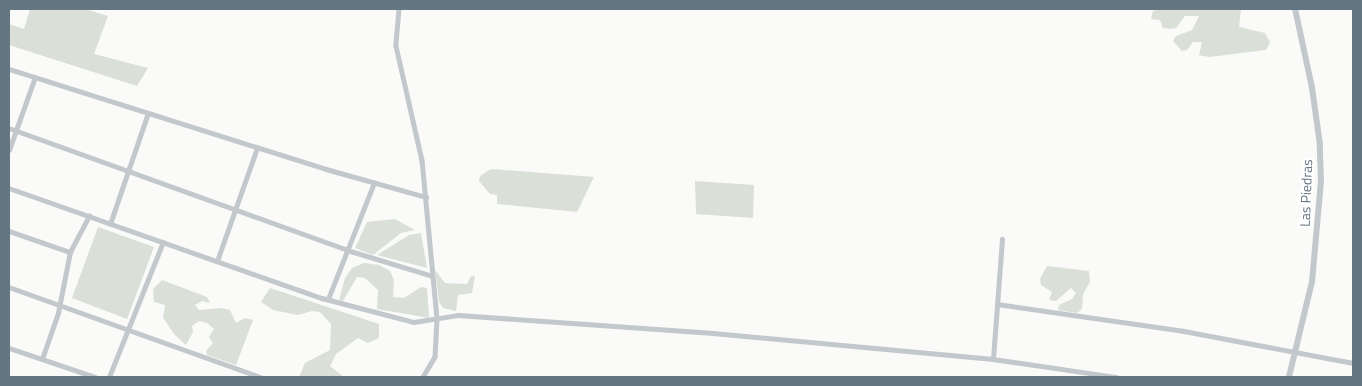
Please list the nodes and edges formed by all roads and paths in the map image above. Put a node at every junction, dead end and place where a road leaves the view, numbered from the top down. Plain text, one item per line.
1 (400, 9) edge
2 (1295, 9) edge
3 (9, 69) edge
4 (35, 77) junction
5 (148, 113) junction
6 (9, 128) edge
7 (16, 131) junction
8 (257, 148) junction
9 (9, 150) edge
10 (128, 170) junction
11 (374, 182) junction
12 (9, 188) edge
13 (426, 197) junction
14 (235, 209) junction
15 (89, 216) junction
16 (110, 224) junction
17 (9, 231) edge
18 (1002, 239) dead end
19 (163, 242) junction
20 (347, 250) junction
21 (70, 252) junction
22 (217, 261) junction
23 (430, 275) junction
24 (9, 287) edge
25 (328, 299) junction
26 (997, 304) junction
27 (58, 305) junction
28 (437, 319) junction
29 (128, 330) junction
30 (9, 348) edge
31 (1295, 354) junction
32 (42, 358) junction
33 (993, 359) junction
34 (1353, 362) edge
35 (95, 377) edge
36 (109, 377) edge
37 (261, 377) edge
38 (423, 377) edge
39 (1117, 377) edge
40 (1289, 377) edge

1 - 13 street
2 - 31 street, Las Piedras
3 - 4 street
4 - 5 street
4 - 7 street
5 - 8 street
5 - 10 street
6 - 7 street
7 - 9 street
7 - 10 street
8 - 11 street
8 - 14 street
10 - 14 street
10 - 16 street
11 - 13 street
11 - 20 street
12 - 15 street
13 - 23 street
14 - 20 street
14 - 22 street
15 - 16 street
15 - 21 street
16 - 19 street
17 - 21 street
18 - 26 street
19 - 22 street
19 - 29 street
20 - 23 street
20 - 25 street
21 - 27 street
22 - 25 street
23 - 28 street
24 - 27 street
25 - 28 street
26 - 31 street
26 - 33 street
27 - 29 street
27 - 32 street
28 - 33 street
28 - 38 street
29 - 36 street
29 - 37 street
30 - 32 street
31 - 34 street
31 - 40 street, Las Piedras
32 - 35 street
33 - 39 street

